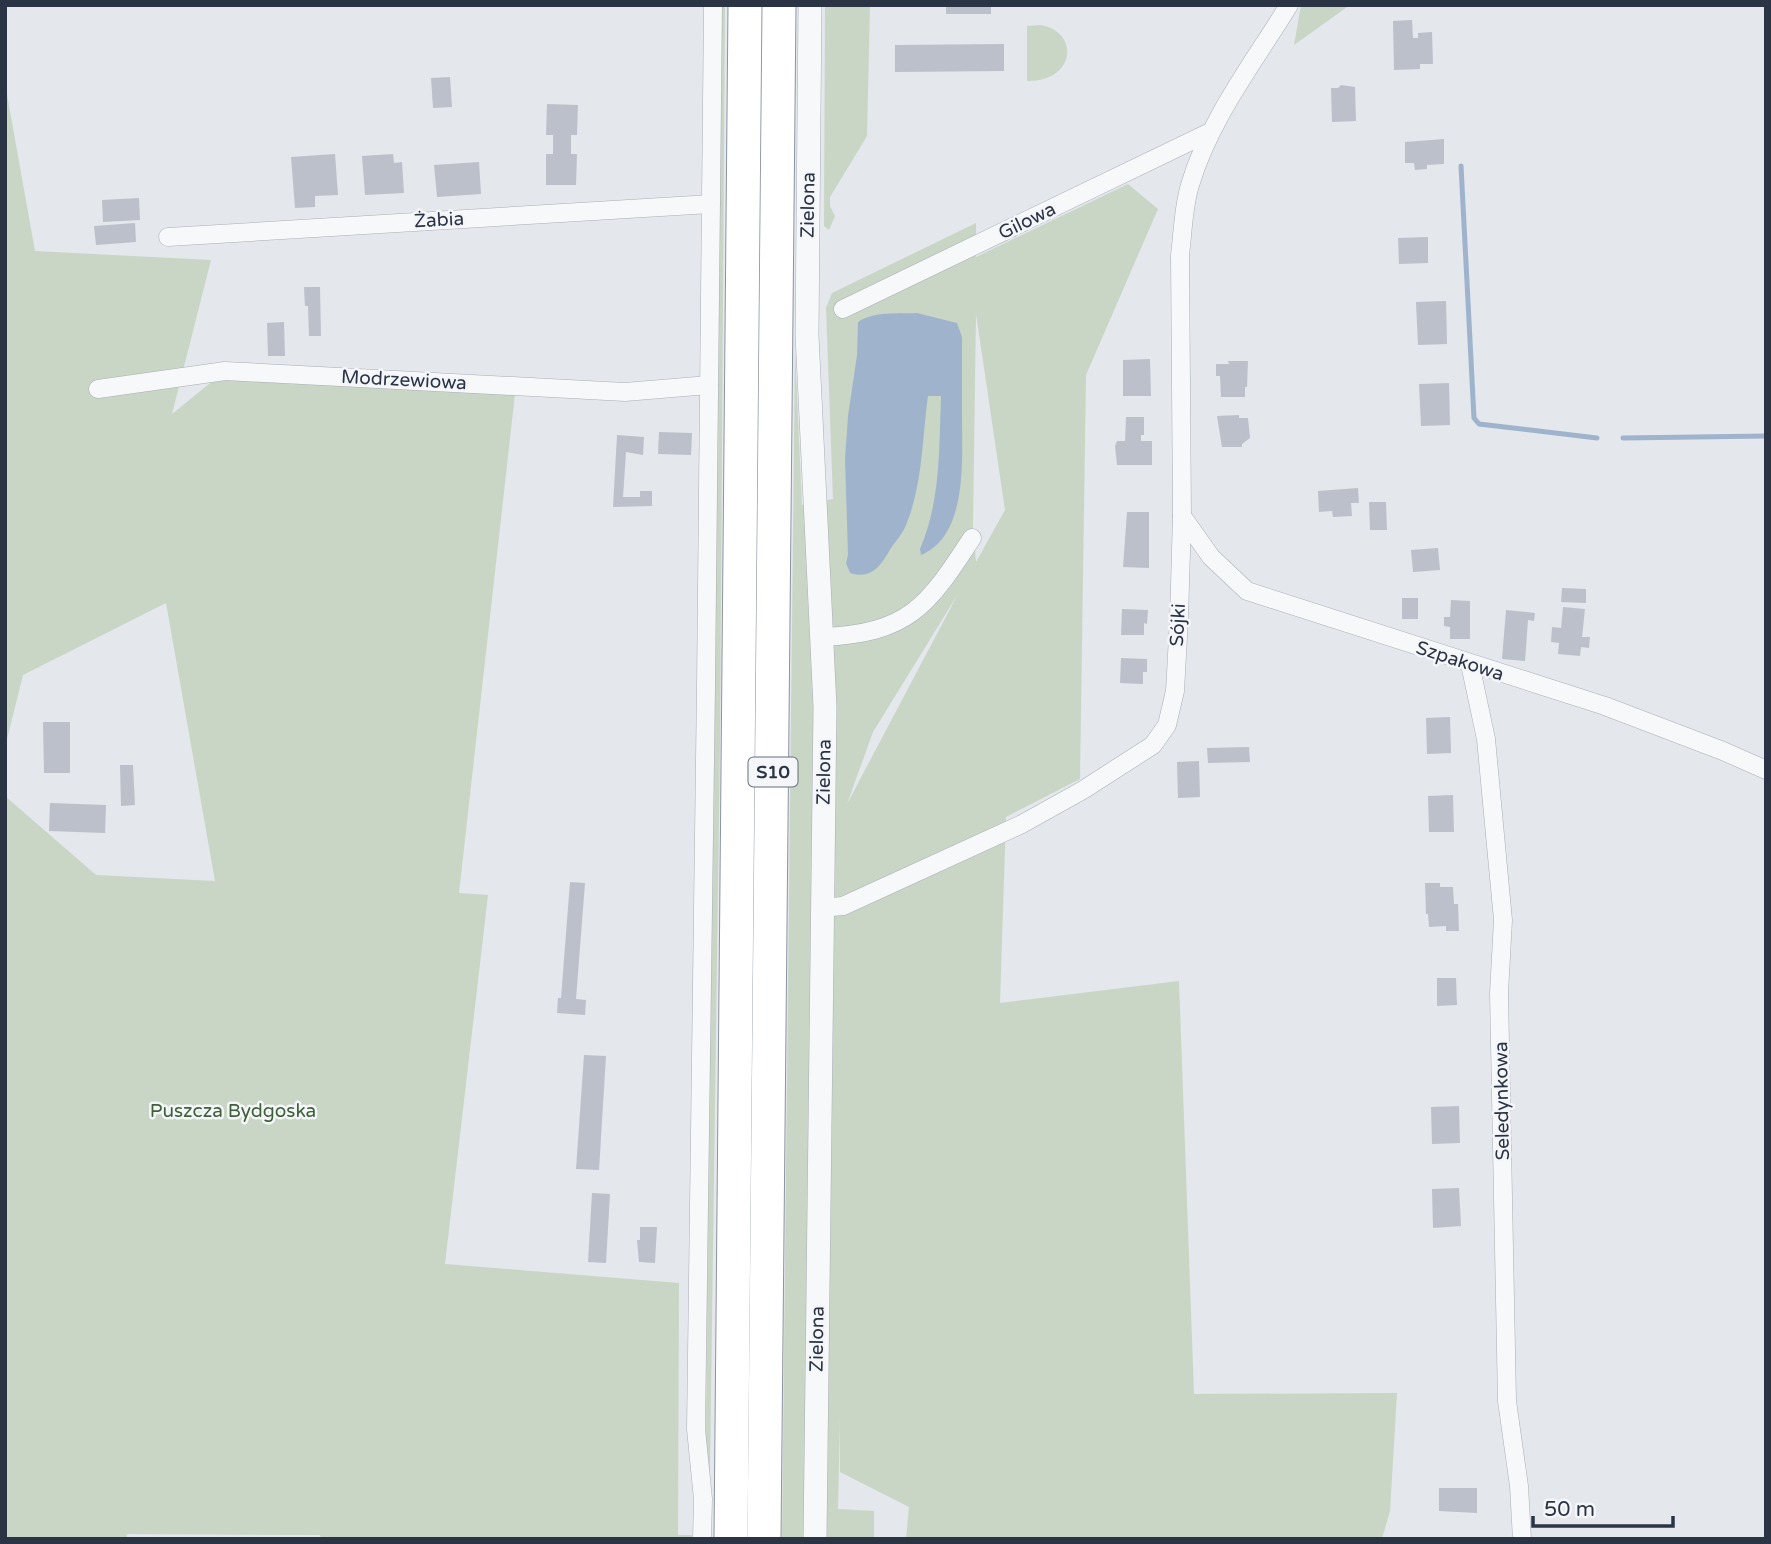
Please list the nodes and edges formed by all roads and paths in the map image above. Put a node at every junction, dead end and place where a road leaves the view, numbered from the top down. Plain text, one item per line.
1 (713, 5) edge
2 (745, 5) edge
3 (779, 5) edge
4 (810, 5) edge
5 (1289, 5) edge
6 (1210, 132) junction
7 (711, 204) junction
8 (168, 237) dead end
9 (843, 309) dead end
10 (709, 385) junction
11 (99, 389) dead end
12 (1182, 516) junction
13 (972, 538) dead end
14 (822, 637) junction
15 (1470, 664) junction
16 (1766, 770) edge
17 (821, 908) junction
18 (702, 1539) edge
19 (731, 1539) edge
20 (764, 1539) edge
21 (814, 1539) edge
22 (1522, 1539) edge

1 - 7 street
2 - 19 highway, S10
3 - 20 highway, S10
4 - 14 street, Zielona
5 - 6 street, Sójki
6 - 9 street, Gilowa
6 - 12 street, Sójki
7 - 8 street, Żabia
7 - 10 street
10 - 11 street, Modrzewiowa
10 - 18 street
12 - 15 street, Szpakowa
12 - 17 street, Sójki
13 - 14 street
14 - 17 street, Zielona
15 - 16 street, Szpakowa
15 - 22 street, Seledynkowa
17 - 21 street, Zielona

